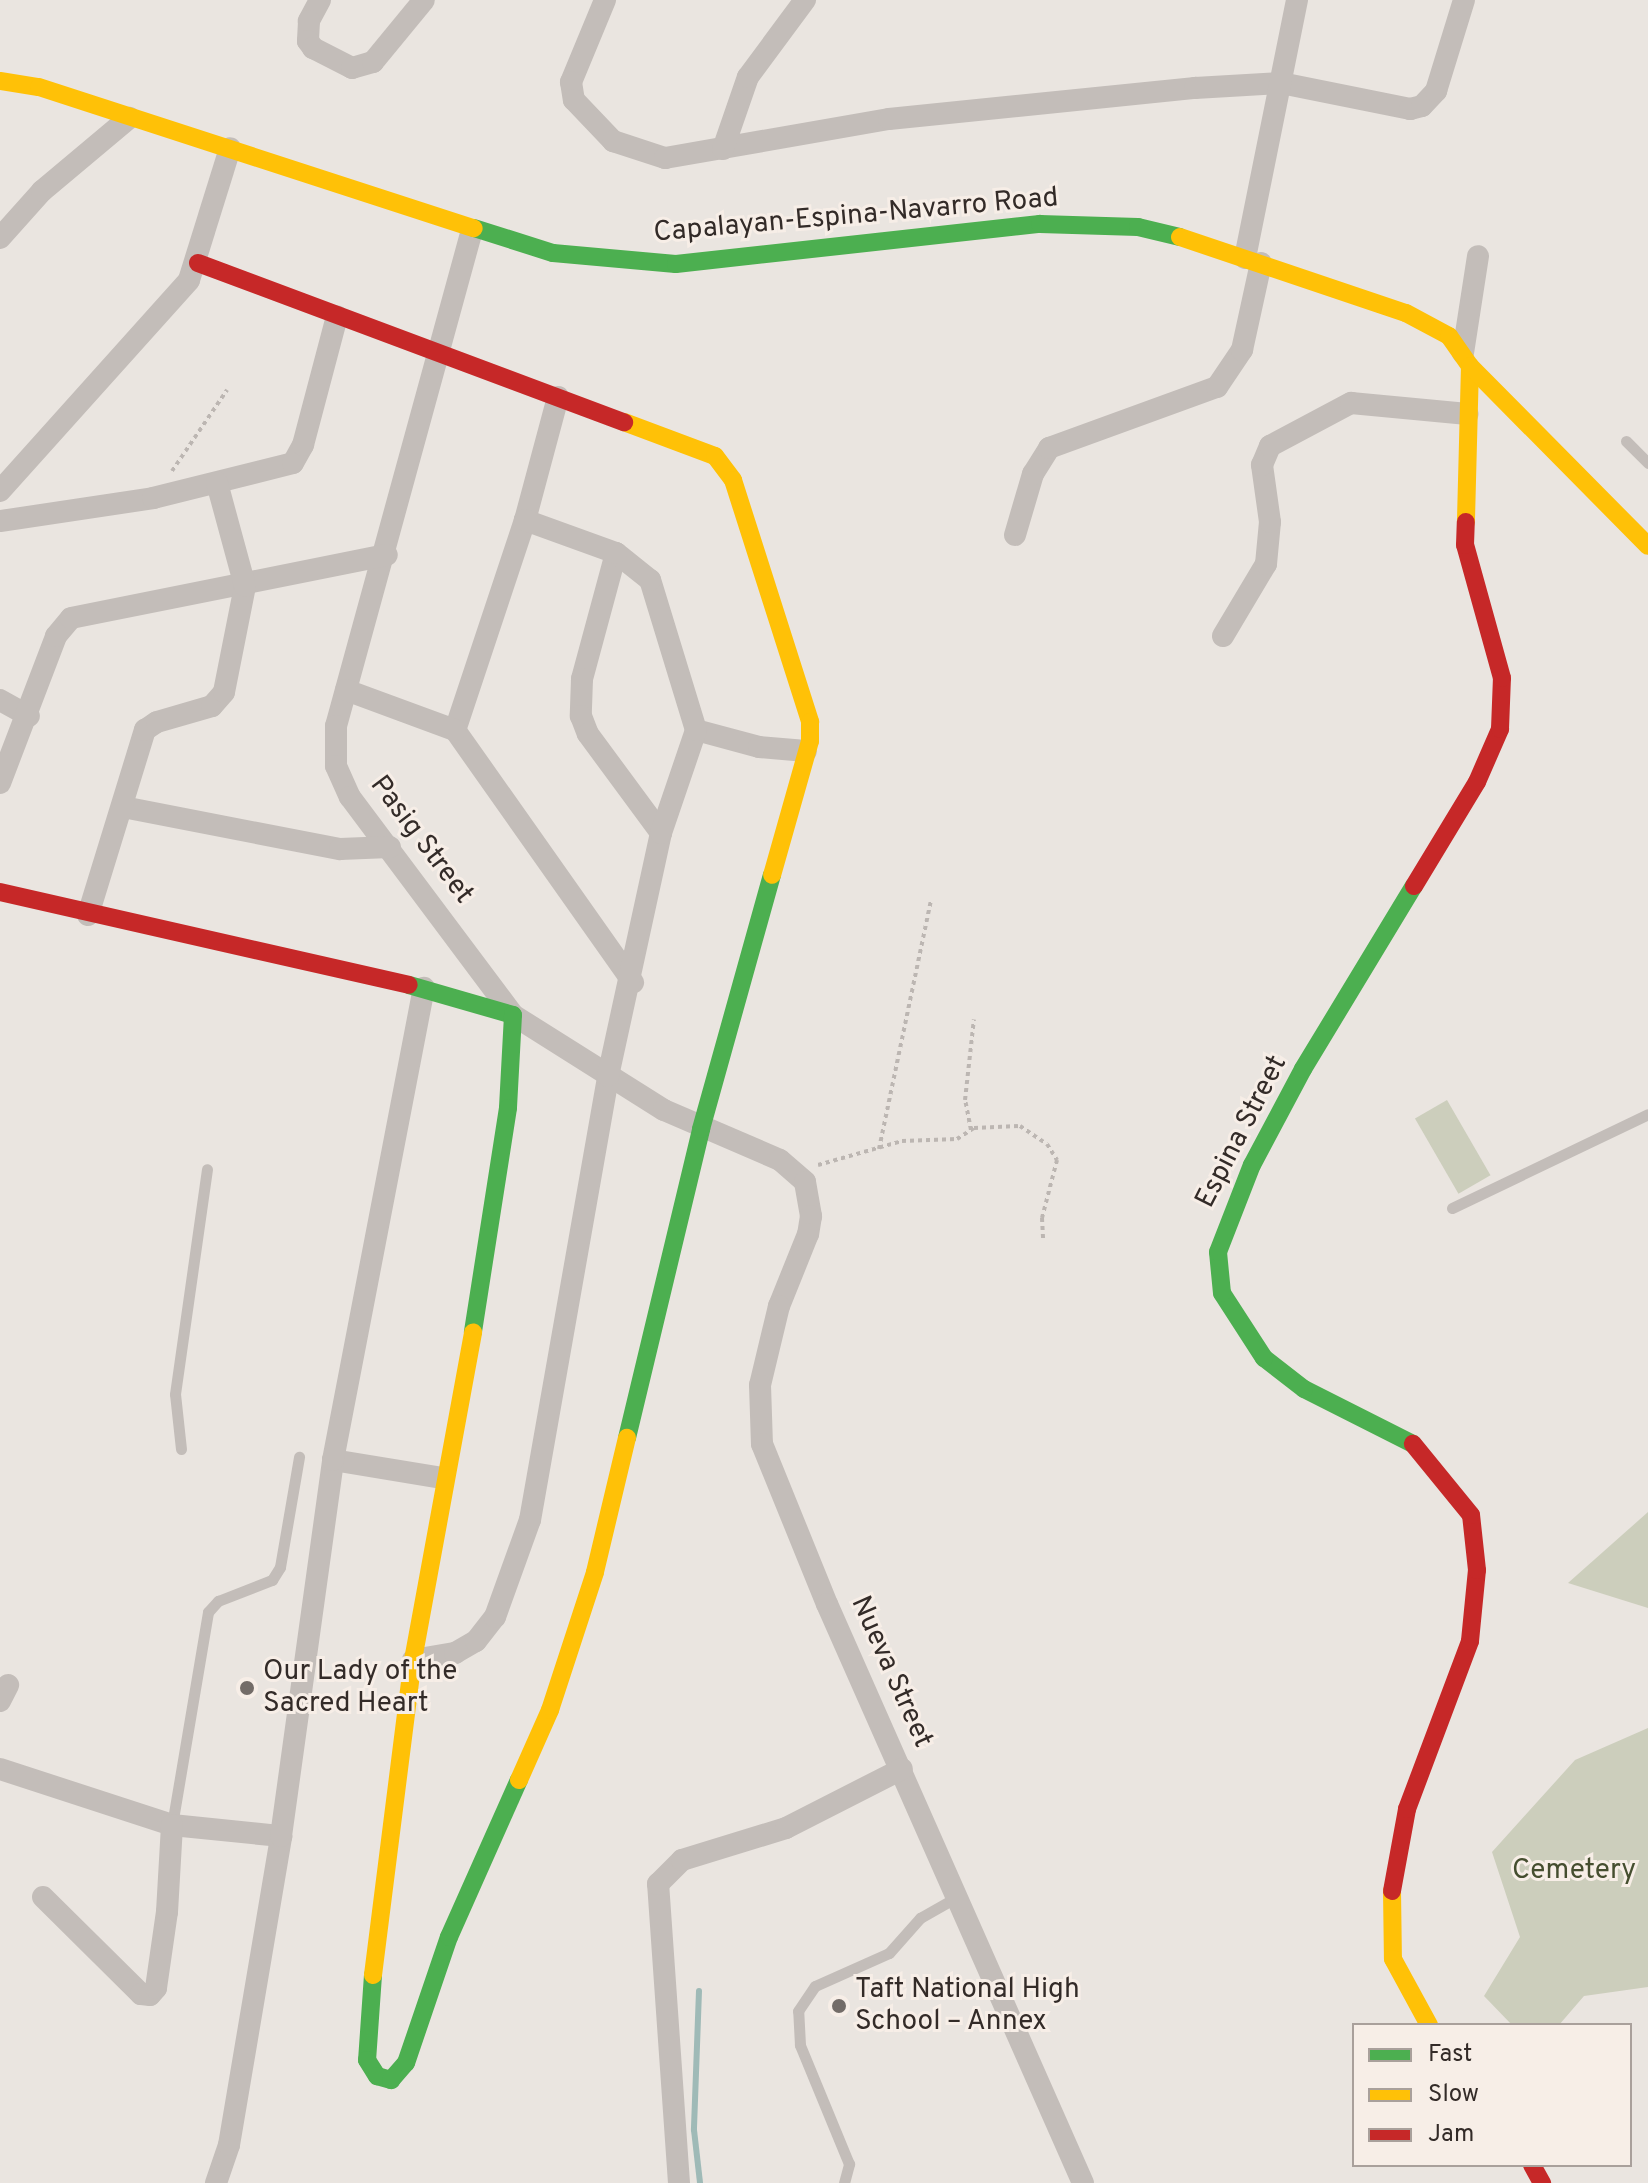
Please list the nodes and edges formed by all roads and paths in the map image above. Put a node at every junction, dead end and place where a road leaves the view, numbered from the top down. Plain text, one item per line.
1 (320, 0) edge
2 (424, 0) edge
3 (605, 0) edge
4 (805, 0) edge
5 (1297, 0) edge
6 (1464, 0) edge
7 (0, 81) edge
8 (1281, 83) junction
9 (129, 118) junction
10 (230, 148) junction
11 (723, 149) junction
12 (472, 230) junction
13 (0, 238) edge
14 (1478, 256) dead end
15 (1253, 260) junction
16 (198, 263) junction
17 (337, 316) junction
18 (439, 353) junction
19 (1466, 360) junction
20 (227, 390) dead end
21 (558, 397) junction
22 (1467, 414) junction
23 (1626, 441) dead end
24 (1648, 463) edge
25 (217, 483) junction
26 (0, 491) edge
27 (153, 498) junction
28 (525, 520) junction
29 (0, 521) edge
30 (1015, 535) dead end
31 (1648, 546) edge
32 (616, 553) junction
33 (387, 555) junction
34 (245, 586) junction
35 (1223, 636) dead end
36 (346, 690) junction
37 (0, 700) edge
38 (29, 716) junction
39 (455, 730) junction
40 (696, 730) junction
41 (806, 751) junction
42 (0, 783) edge
43 (123, 807) junction
44 (661, 833) junction
45 (390, 847) junction
46 (0, 892) edge
47 (931, 901) dead end
48 (88, 915) junction
49 (633, 982) junction
50 (424, 988) junction
51 (513, 1015) junction
52 (974, 1019) dead end
53 (608, 1076) junction
54 (1648, 1114) edge
55 (701, 1129) junction
56 (971, 1130) junction
57 (879, 1149) junction
58 (207, 1169) dead end
59 (797, 1171) junction
60 (1452, 1208) dead end
61 (1043, 1239) dead end
62 (181, 1449) dead end
63 (299, 1457) dead end
64 (333, 1460) junction
65 (442, 1478) junction
66 (413, 1660) junction
67 (0, 1769) edge
68 (902, 1769) junction
69 (172, 1825) junction
70 (281, 1836) junction
71 (43, 1897) dead end
72 (958, 1897) junction
73 (1428, 2023) edge
74 (216, 2183) edge
75 (679, 2183) edge
76 (844, 2183) edge
77 (1083, 2183) edge

1 - 2 street
3 - 11 street
4 - 11 street
5 - 8 street
6 - 8 street
7 - 9 street, Capalayan-Espina-Navarro Road
8 - 11 street
8 - 15 street
9 - 10 street, Capalayan-Espina-Navarro Road
9 - 13 street
10 - 12 street, Capalayan-Espina-Navarro Road
10 - 16 street
12 - 15 street, Capalayan-Espina-Navarro Road
12 - 18 street, Pasig Street
14 - 19 street
15 - 19 street, Capalayan-Espina-Navarro Road
15 - 30 street
16 - 17 street
16 - 26 street
17 - 18 street
17 - 25 street
18 - 21 street
18 - 33 street, Pasig Street
19 - 22 street, Espina Street
19 - 31 street, Capalayan-Espina-Navarro Road
20 - 27 path
21 - 28 street
21 - 41 street
22 - 35 street
22 - 73 street, Espina Street
23 - 24 lane
25 - 27 street
25 - 34 street
27 - 29 street
28 - 32 street
28 - 39 street
32 - 40 street
32 - 44 street
33 - 34 street
33 - 36 street, Pasig Street
34 - 38 street
34 - 43 street
36 - 39 street
36 - 45 street, Pasig Street
37 - 38 street
38 - 42 street
39 - 49 street
40 - 41 street
40 - 44 street
41 - 55 street
43 - 45 street
43 - 48 street
44 - 49 street
45 - 51 street, Pasig Street
46 - 48 street
47 - 57 path
48 - 50 street
49 - 53 street
50 - 51 street
50 - 64 street
51 - 53 street, Pasig Street
51 - 65 street
52 - 56 path
53 - 55 street, Pasig Street
53 - 66 street
54 - 60 lane
55 - 59 street, Pasig Street
55 - 66 street
56 - 57 path
56 - 61 path
57 - 59 path
58 - 62 lane
59 - 68 street, Nueva Street
63 - 69 lane
64 - 65 street
64 - 70 street
65 - 66 street
67 - 69 street
68 - 72 street, Nueva Street
68 - 75 street
69 - 70 street
69 - 71 street
70 - 74 street
72 - 76 lane
72 - 77 street, Nueva Street

